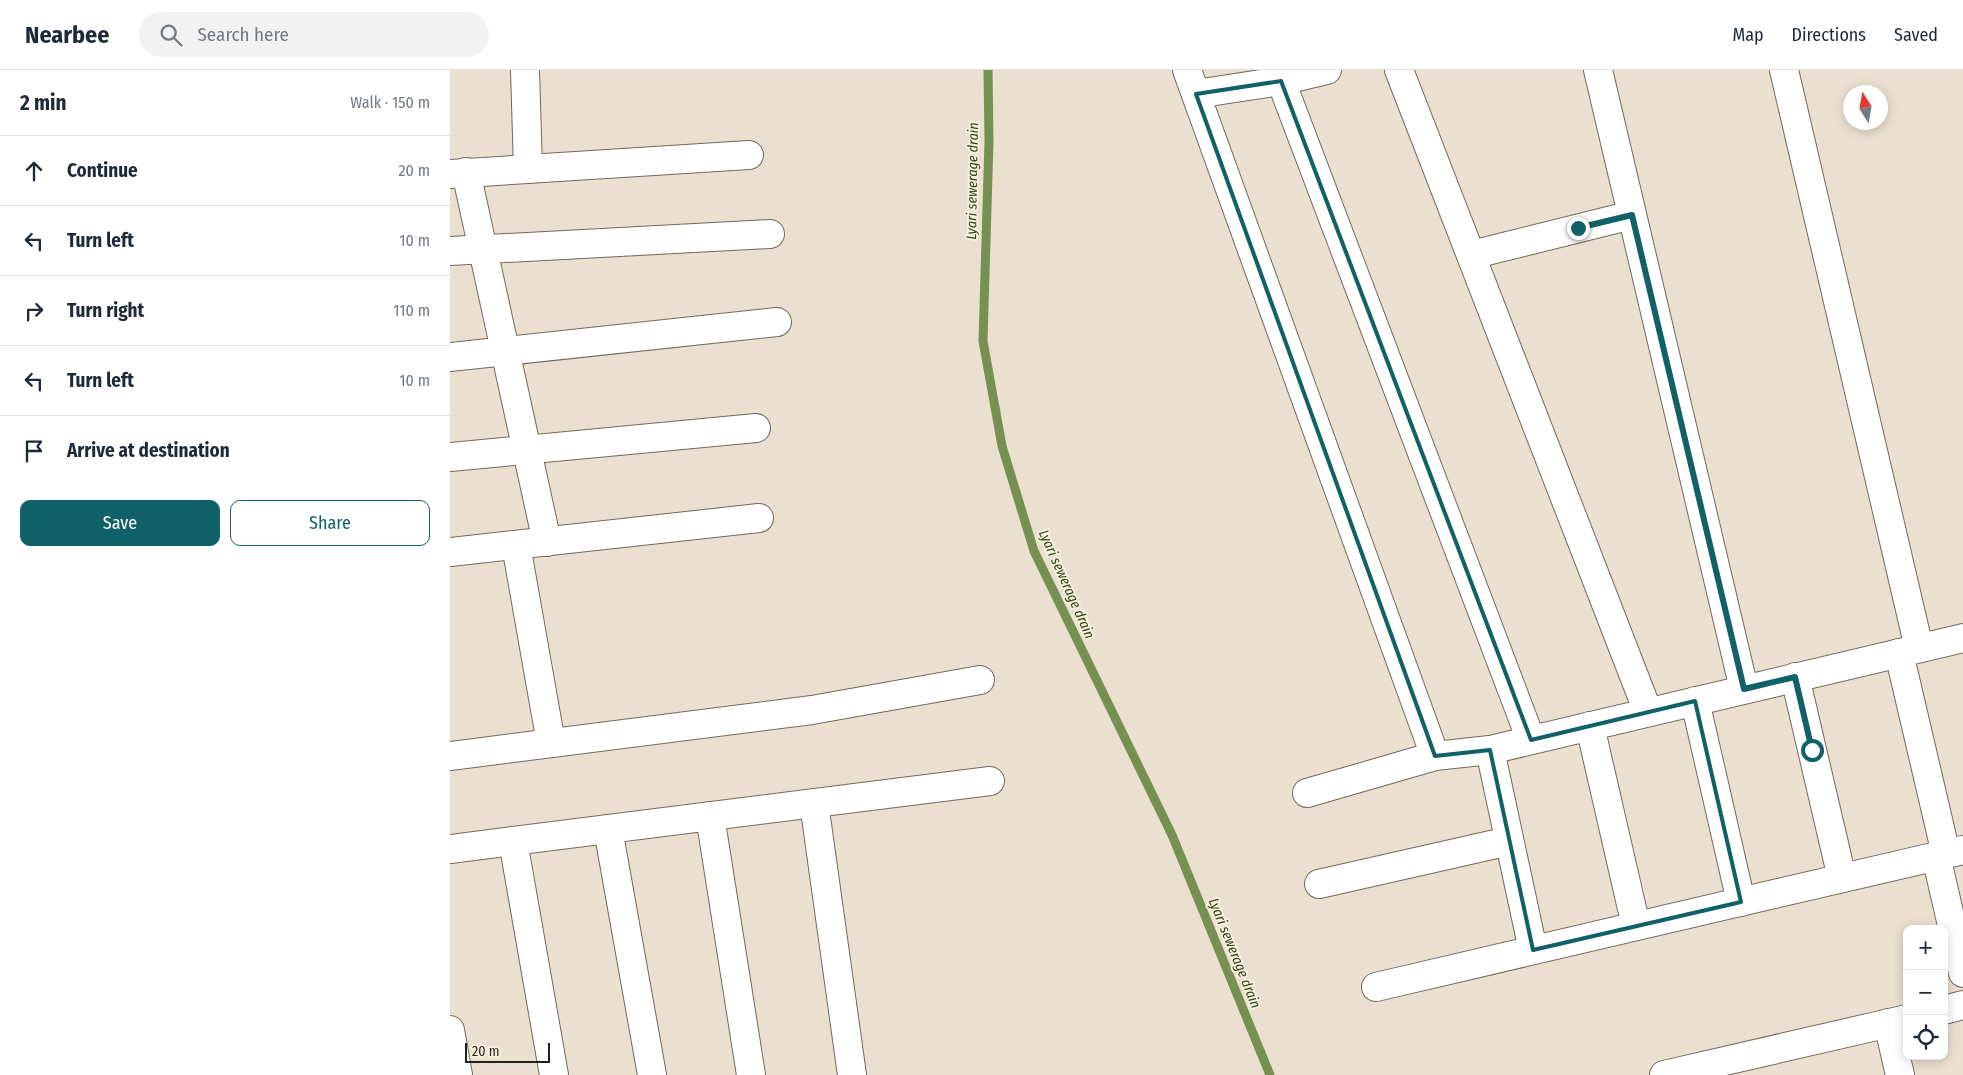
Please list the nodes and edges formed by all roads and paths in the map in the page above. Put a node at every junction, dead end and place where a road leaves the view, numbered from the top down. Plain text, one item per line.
1 (525, 70) edge
2 (1327, 70) edge
3 (1399, 70) edge
4 (1598, 70) edge
5 (1784, 70) edge
6 (1282, 80) junction
7 (1192, 82) edge
8 (748, 155) dead end
9 (528, 169) junction
10 (458, 173) edge
11 (1632, 215) junction
12 (770, 234) dead end
13 (483, 249) junction
14 (450, 251) edge
15 (1471, 256) junction
16 (777, 322) dead end
17 (506, 351) junction
18 (450, 357) edge
19 (756, 428) dead end
20 (528, 450) junction
21 (450, 457) edge
22 (758, 518) dead end
23 (547, 542) junction
24 (516, 545) junction
25 (450, 552) edge
26 (1963, 638) edge
27 (1909, 650) junction
28 (1795, 677) junction
29 (980, 680) dead end
30 (1744, 689) junction
31 (1695, 701) junction
32 (1648, 712) junction
33 (1590, 726) junction
34 (1531, 740) junction
35 (551, 743) junction
36 (1490, 750) junction
37 (450, 756) edge
38 (1435, 756) junction
39 (990, 781) dead end
40 (1307, 793) dead end
41 (814, 803) junction
42 (710, 816) junction
43 (608, 829) junction
44 (513, 841) junction
45 (1509, 841) junction
46 (450, 849) edge
47 (1948, 854) edge
48 (1842, 878) junction
49 (1319, 884) dead end
50 (1741, 902) junction
51 (1636, 926) junction
52 (1533, 950) junction
53 (1963, 973) edge
54 (1376, 987) dead end
55 (1963, 1005) edge
56 (1948, 1009) edge
57 (1898, 1021) edge
58 (450, 1030) edge
59 (1741, 1066) edge
60 (458, 1075) edge
61 (554, 1075) edge
62 (652, 1075) edge
63 (751, 1075) edge
64 (852, 1075) edge
65 (1664, 1075) edge
66 (1900, 1075) edge

1 - 9 street
2 - 6 street
3 - 15 street
4 - 11 street
5 - 27 street
6 - 7 street
6 - 34 street
7 - 38 street
8 - 9 street
9 - 10 street
10 - 13 street
11 - 15 street
11 - 30 street
12 - 13 street
13 - 14 street
13 - 17 street
15 - 32 street
16 - 17 street
17 - 18 street
17 - 20 street
19 - 20 street
20 - 21 street
20 - 23 street
22 - 23 street
23 - 24 street
24 - 25 street
24 - 35 street
26 - 27 street
27 - 28 street
27 - 47 street
28 - 30 street
28 - 48 street
29 - 35 street
30 - 31 street
31 - 32 street
31 - 50 street
32 - 33 street
33 - 34 street
33 - 51 street
34 - 36 street
35 - 37 street
36 - 38 street
36 - 45 street
38 - 40 street
39 - 41 street
41 - 42 street
41 - 64 street
42 - 43 street
42 - 63 street
43 - 44 street
43 - 62 street
44 - 46 street
44 - 61 street
45 - 49 street
45 - 52 street
47 - 48 street
47 - 53 street
48 - 50 street
50 - 51 street
51 - 52 street
52 - 54 street
55 - 56 street
57 - 59 street
57 - 66 street
58 - 60 street
59 - 65 street

